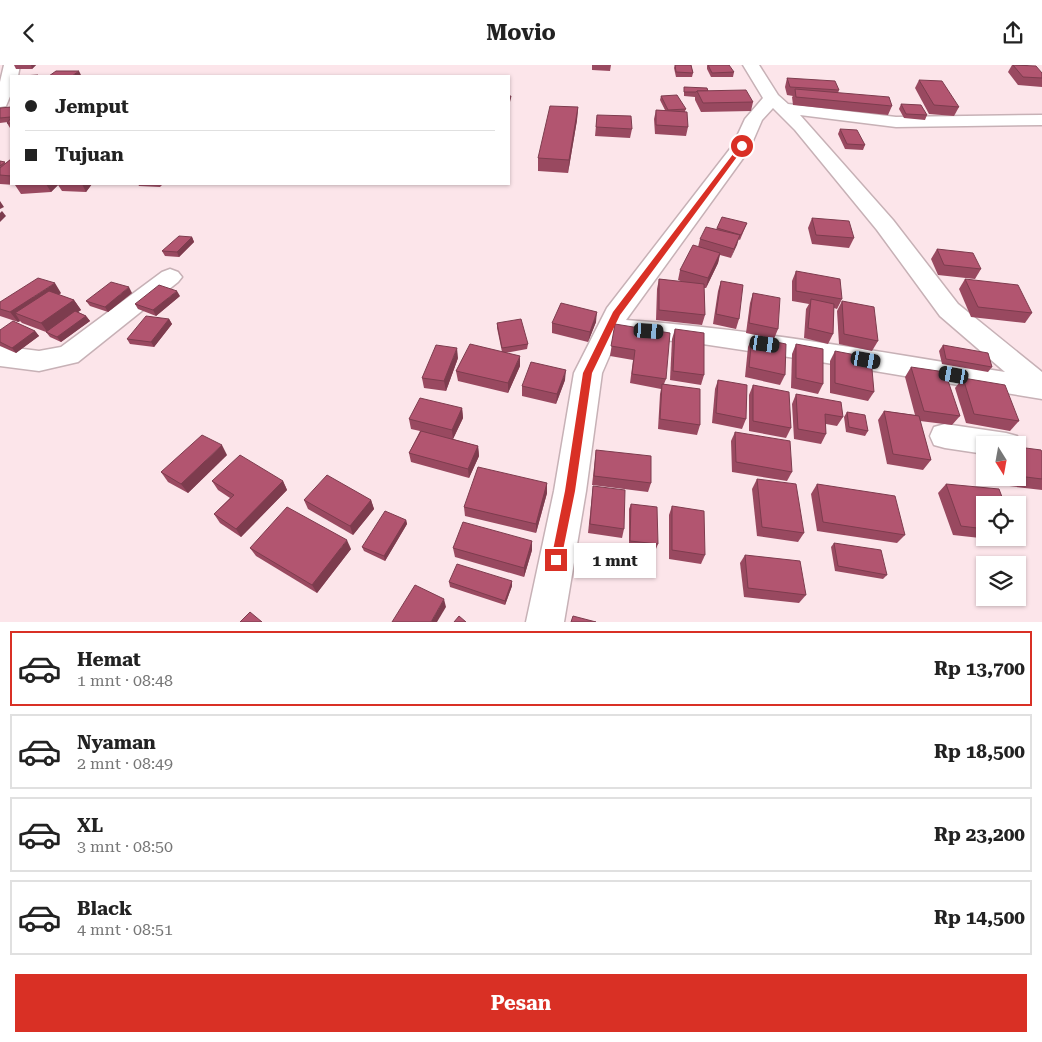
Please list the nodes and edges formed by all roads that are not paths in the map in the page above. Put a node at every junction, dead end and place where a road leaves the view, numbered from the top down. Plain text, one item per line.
1 (751, 65) edge
2 (10, 79) edge
3 (0, 102) edge
4 (777, 103) junction
5 (1042, 120) edge
6 (170, 277) dead end
7 (610, 328) junction
8 (0, 356) edge
9 (1042, 389) edge
10 (945, 436) dead end
11 (976, 441) edge
12 (544, 622) edge

1 - 4 street
2 - 3 street
4 - 5 street
4 - 7 street
4 - 9 street
6 - 8 street
7 - 9 street
7 - 12 street
10 - 11 street

